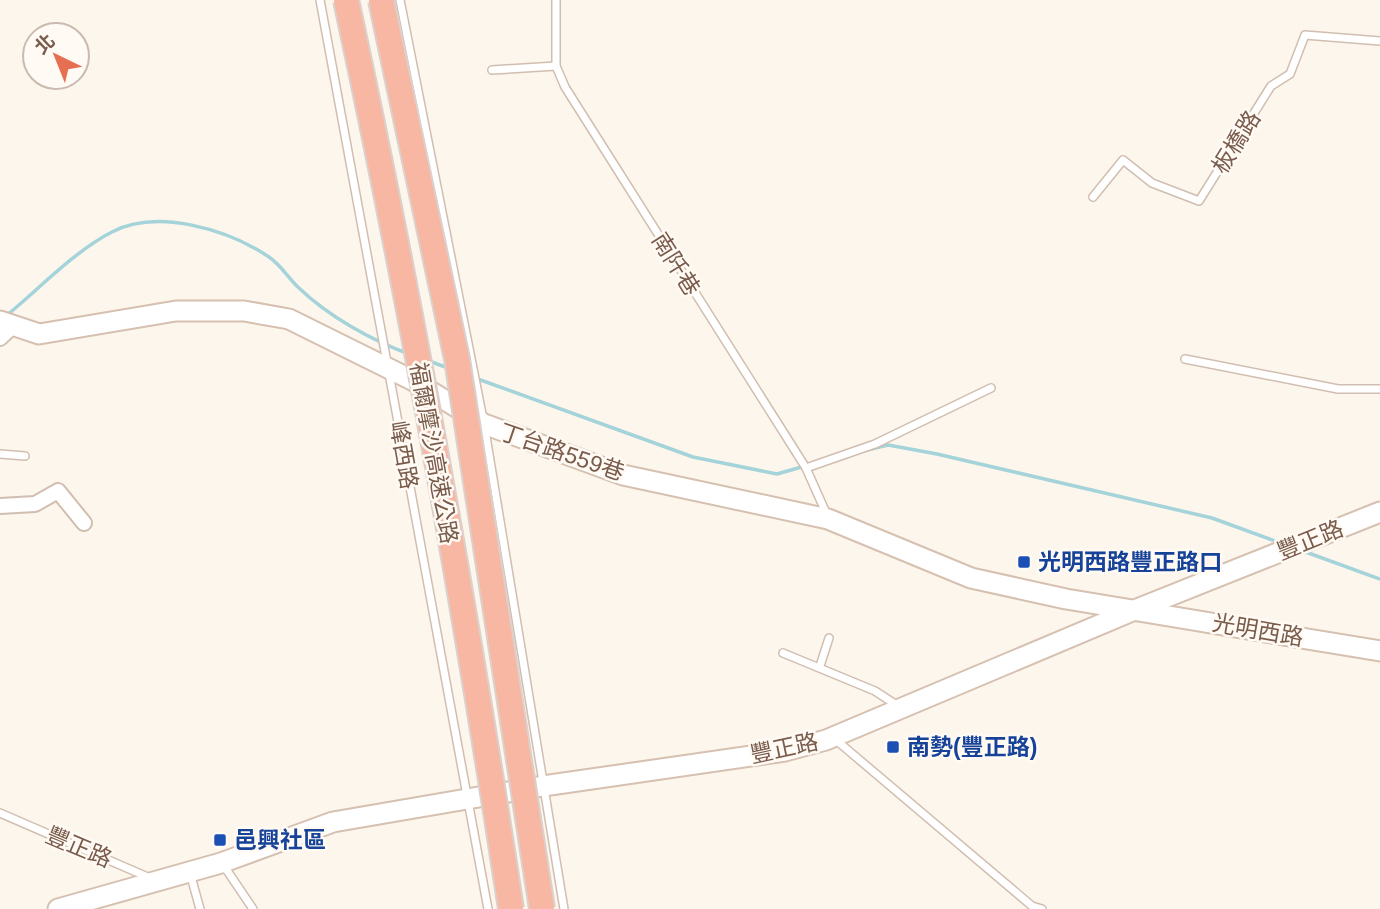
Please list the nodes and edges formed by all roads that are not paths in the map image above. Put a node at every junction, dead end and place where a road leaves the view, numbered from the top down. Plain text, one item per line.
1 (320, 0) edge
2 (346, 0) edge
3 (381, 0) edge
4 (400, 0) edge
5 (556, 0) edge
6 (1380, 41) edge
7 (556, 66) junction
8 (492, 70) dead end
9 (1093, 197) dead end
10 (5, 327) edge
11 (1185, 359) dead end
12 (387, 362) junction
13 (991, 388) dead end
14 (1380, 389) edge
15 (484, 424) junction
16 (0, 454) edge
17 (25, 456) dead end
18 (806, 468) junction
19 (0, 506) edge
20 (1380, 512) edge
21 (828, 519) junction
22 (84, 523) dead end
23 (1136, 610) junction
24 (829, 638) dead end
25 (1380, 651) edge
26 (783, 653) dead end
27 (820, 666) junction
28 (901, 708) junction
29 (832, 737) junction
30 (543, 786) junction
31 (468, 799) junction
32 (0, 813) edge
33 (221, 863) junction
34 (190, 873) junction
35 (157, 881) junction
36 (58, 909) edge
37 (200, 909) edge
38 (253, 909) edge
39 (488, 909) edge
40 (512, 909) edge
41 (542, 909) edge
42 (564, 909) edge
43 (1040, 909) edge

1 - 12 lane, 峰西路
2 - 40 highway, 福爾摩沙高速公路, bridge
3 - 41 highway, 福爾摩沙高速公路, bridge
4 - 15 lane
5 - 7 lane, 南阡巷
6 - 9 lane, 板橋路
7 - 8 lane
7 - 18 lane, 南阡巷
10 - 12 street, 丁台路559巷
11 - 14 lane
12 - 15 street, 丁台路559巷
12 - 31 lane, 峰西路
13 - 18 lane
15 - 21 street, 丁台路559巷
15 - 30 lane
16 - 17 lane
18 - 21 lane, 南阡巷
19 - 22 street
20 - 23 street, 豐正路
21 - 23 street, 丁台路559巷
23 - 25 street, 光明西路
23 - 28 street, 豐正路
24 - 27 lane
26 - 27 lane
27 - 28 lane
28 - 29 street, 豐正路
29 - 30 street, 豐正路
29 - 43 lane
30 - 31 street, 豐正路
30 - 42 lane
31 - 33 street, 豐正路
31 - 39 lane, 峰西路
32 - 35 lane, 豐正路
33 - 34 street, 豐正路
33 - 38 lane
34 - 35 street, 豐正路
34 - 37 lane
35 - 36 street, 豐正路

